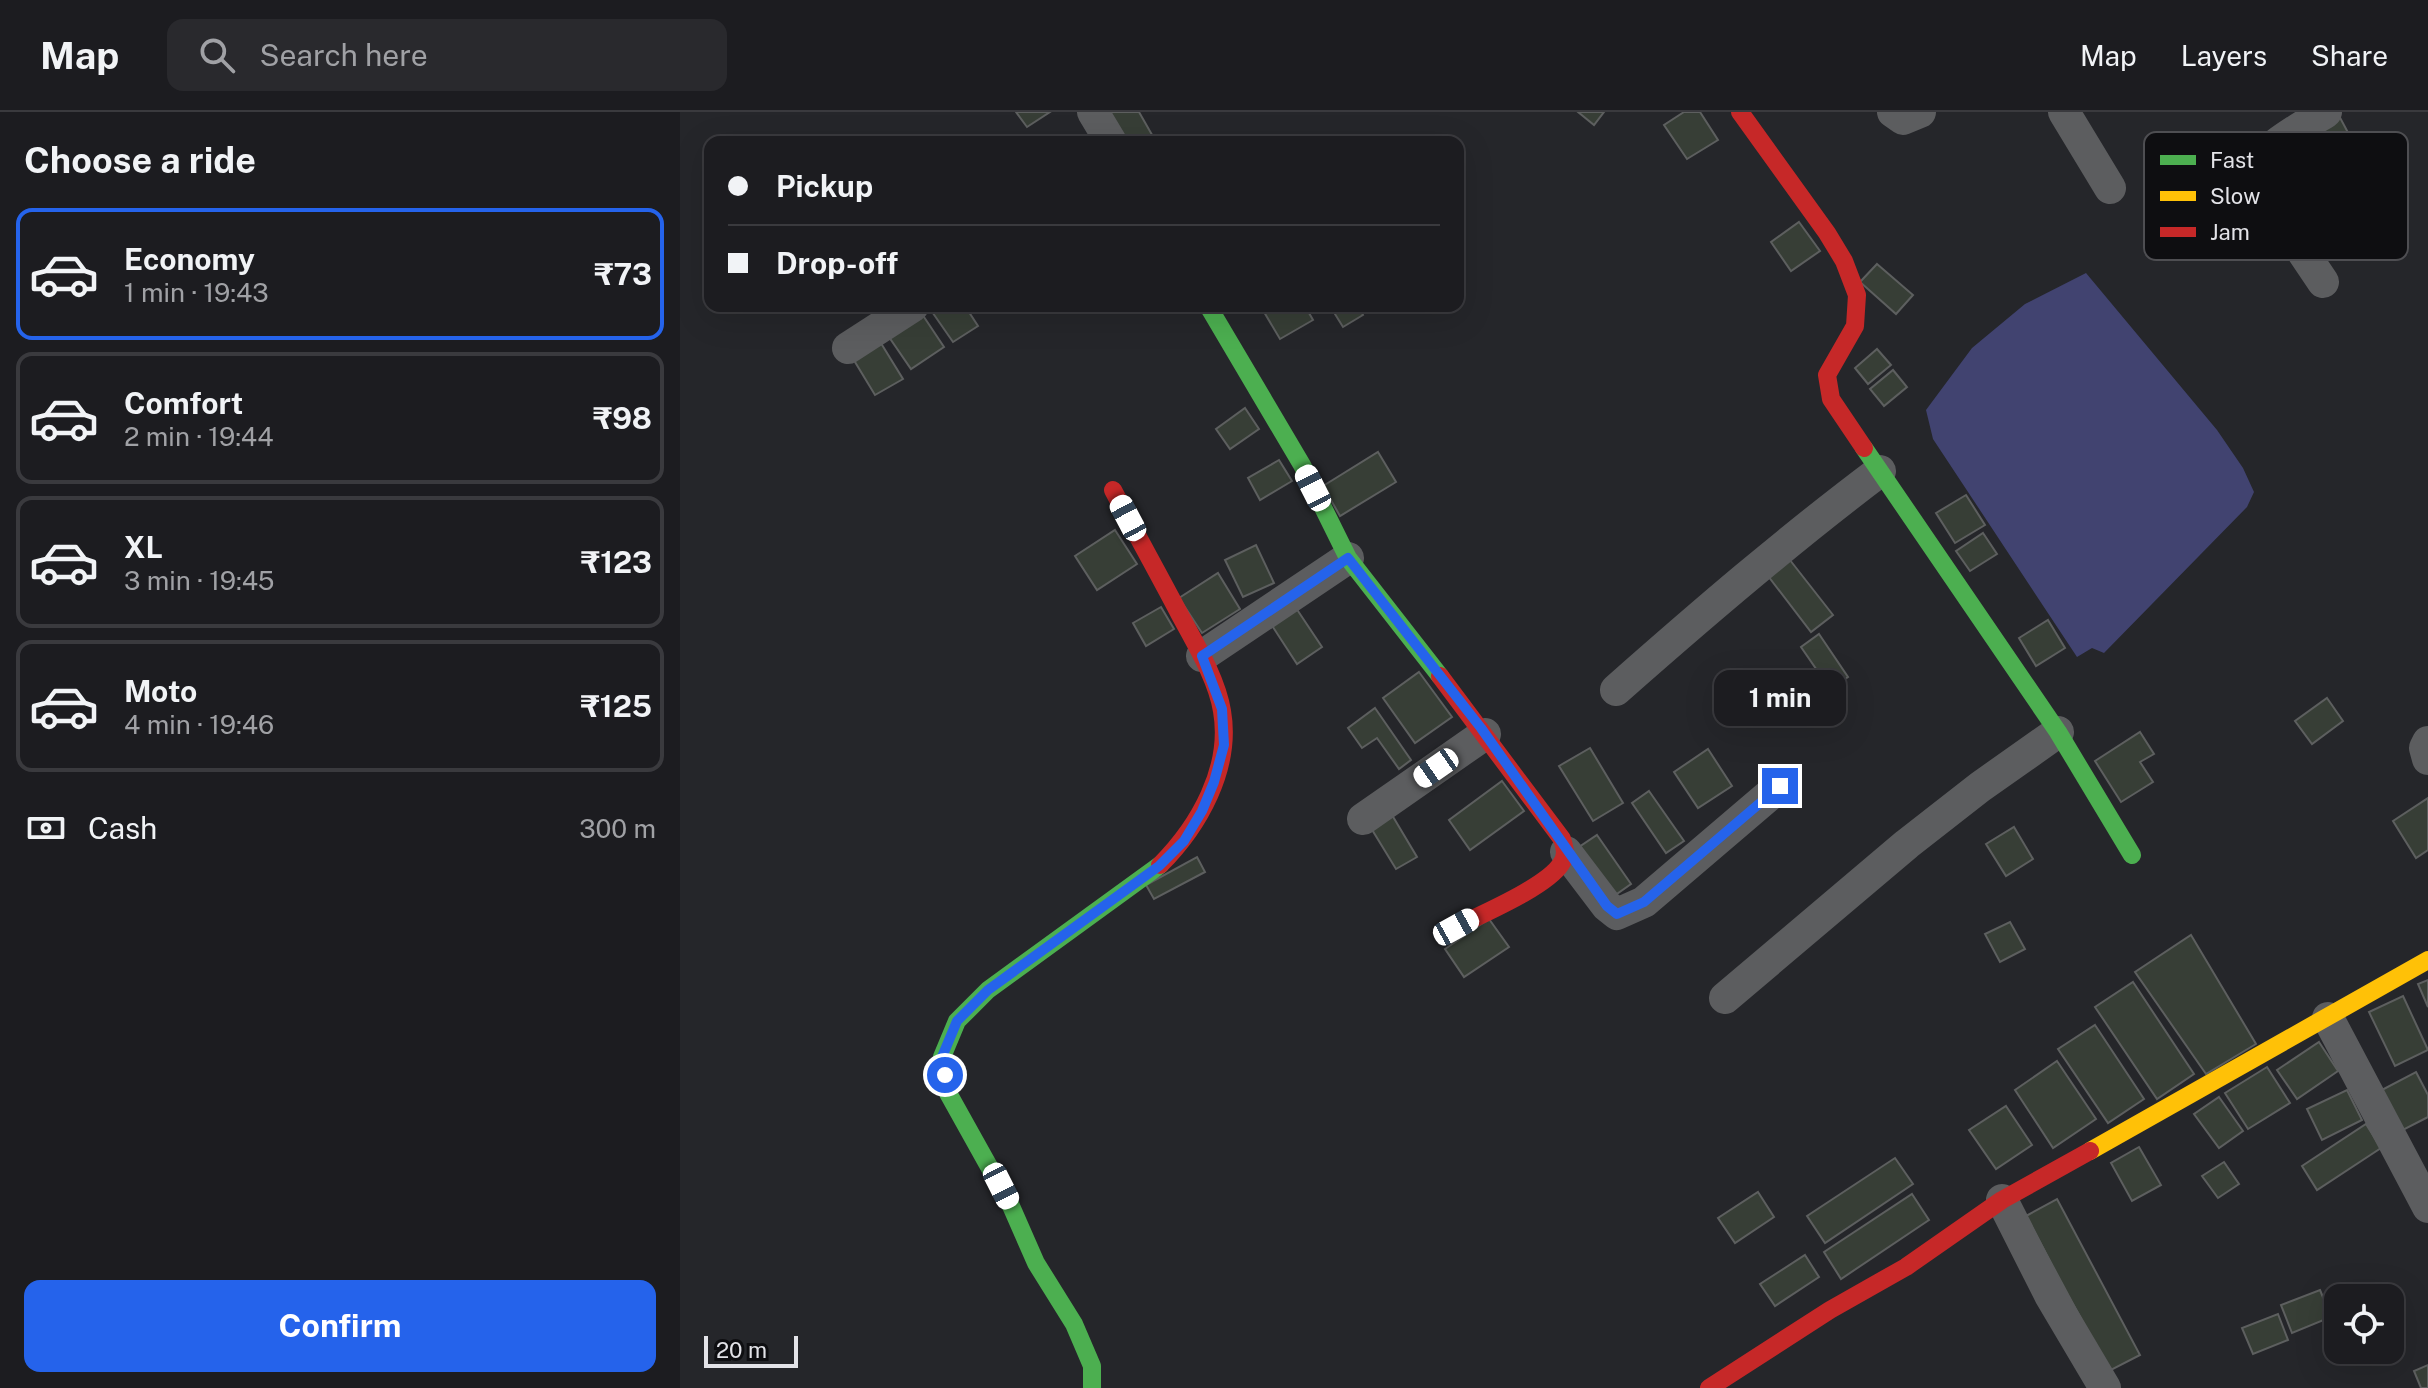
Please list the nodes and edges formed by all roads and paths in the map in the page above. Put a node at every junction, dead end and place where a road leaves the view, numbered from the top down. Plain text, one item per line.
1 (1093, 112) edge
2 (1740, 112) edge
3 (1893, 112) edge
4 (1920, 112) edge
5 (2064, 112) edge
6 (2326, 112) edge
7 (2296, 132) edge
8 (1107, 136) edge
9 (2110, 188) dead end
10 (2308, 260) edge
11 (2323, 282) dead end
12 (904, 312) edge
13 (1223, 312) edge
14 (848, 348) dead end
15 (1880, 471) junction
16 (1113, 490) dead end
17 (1348, 558) junction
18 (1202, 656) junction
19 (1616, 690) dead end
20 (2058, 732) junction
21 (1485, 734) junction
22 (2428, 742) edge
23 (2428, 759) edge
24 (1780, 786) dead end
25 (1363, 819) dead end
26 (1566, 852) junction
27 (2132, 855) dead end
28 (1456, 927) dead end
29 (2428, 960) edge
30 (1725, 998) dead end
31 (2328, 1018) junction
32 (2002, 1200) junction
33 (2428, 1207) edge
34 (1092, 1388) edge
35 (1709, 1388) edge
36 (2105, 1388) edge

1 - 8 street
2 - 15 street
3 - 4 street
5 - 9 street
6 - 7 street
10 - 11 street
12 - 14 street
13 - 17 street
15 - 19 street
15 - 20 street
16 - 18 street
17 - 18 street
17 - 21 street
18 - 34 street
20 - 27 street
20 - 30 street
21 - 25 street
21 - 26 street
22 - 23 street
24 - 26 street
26 - 28 street
29 - 31 street
31 - 32 street
31 - 33 street
32 - 35 street
32 - 36 street

